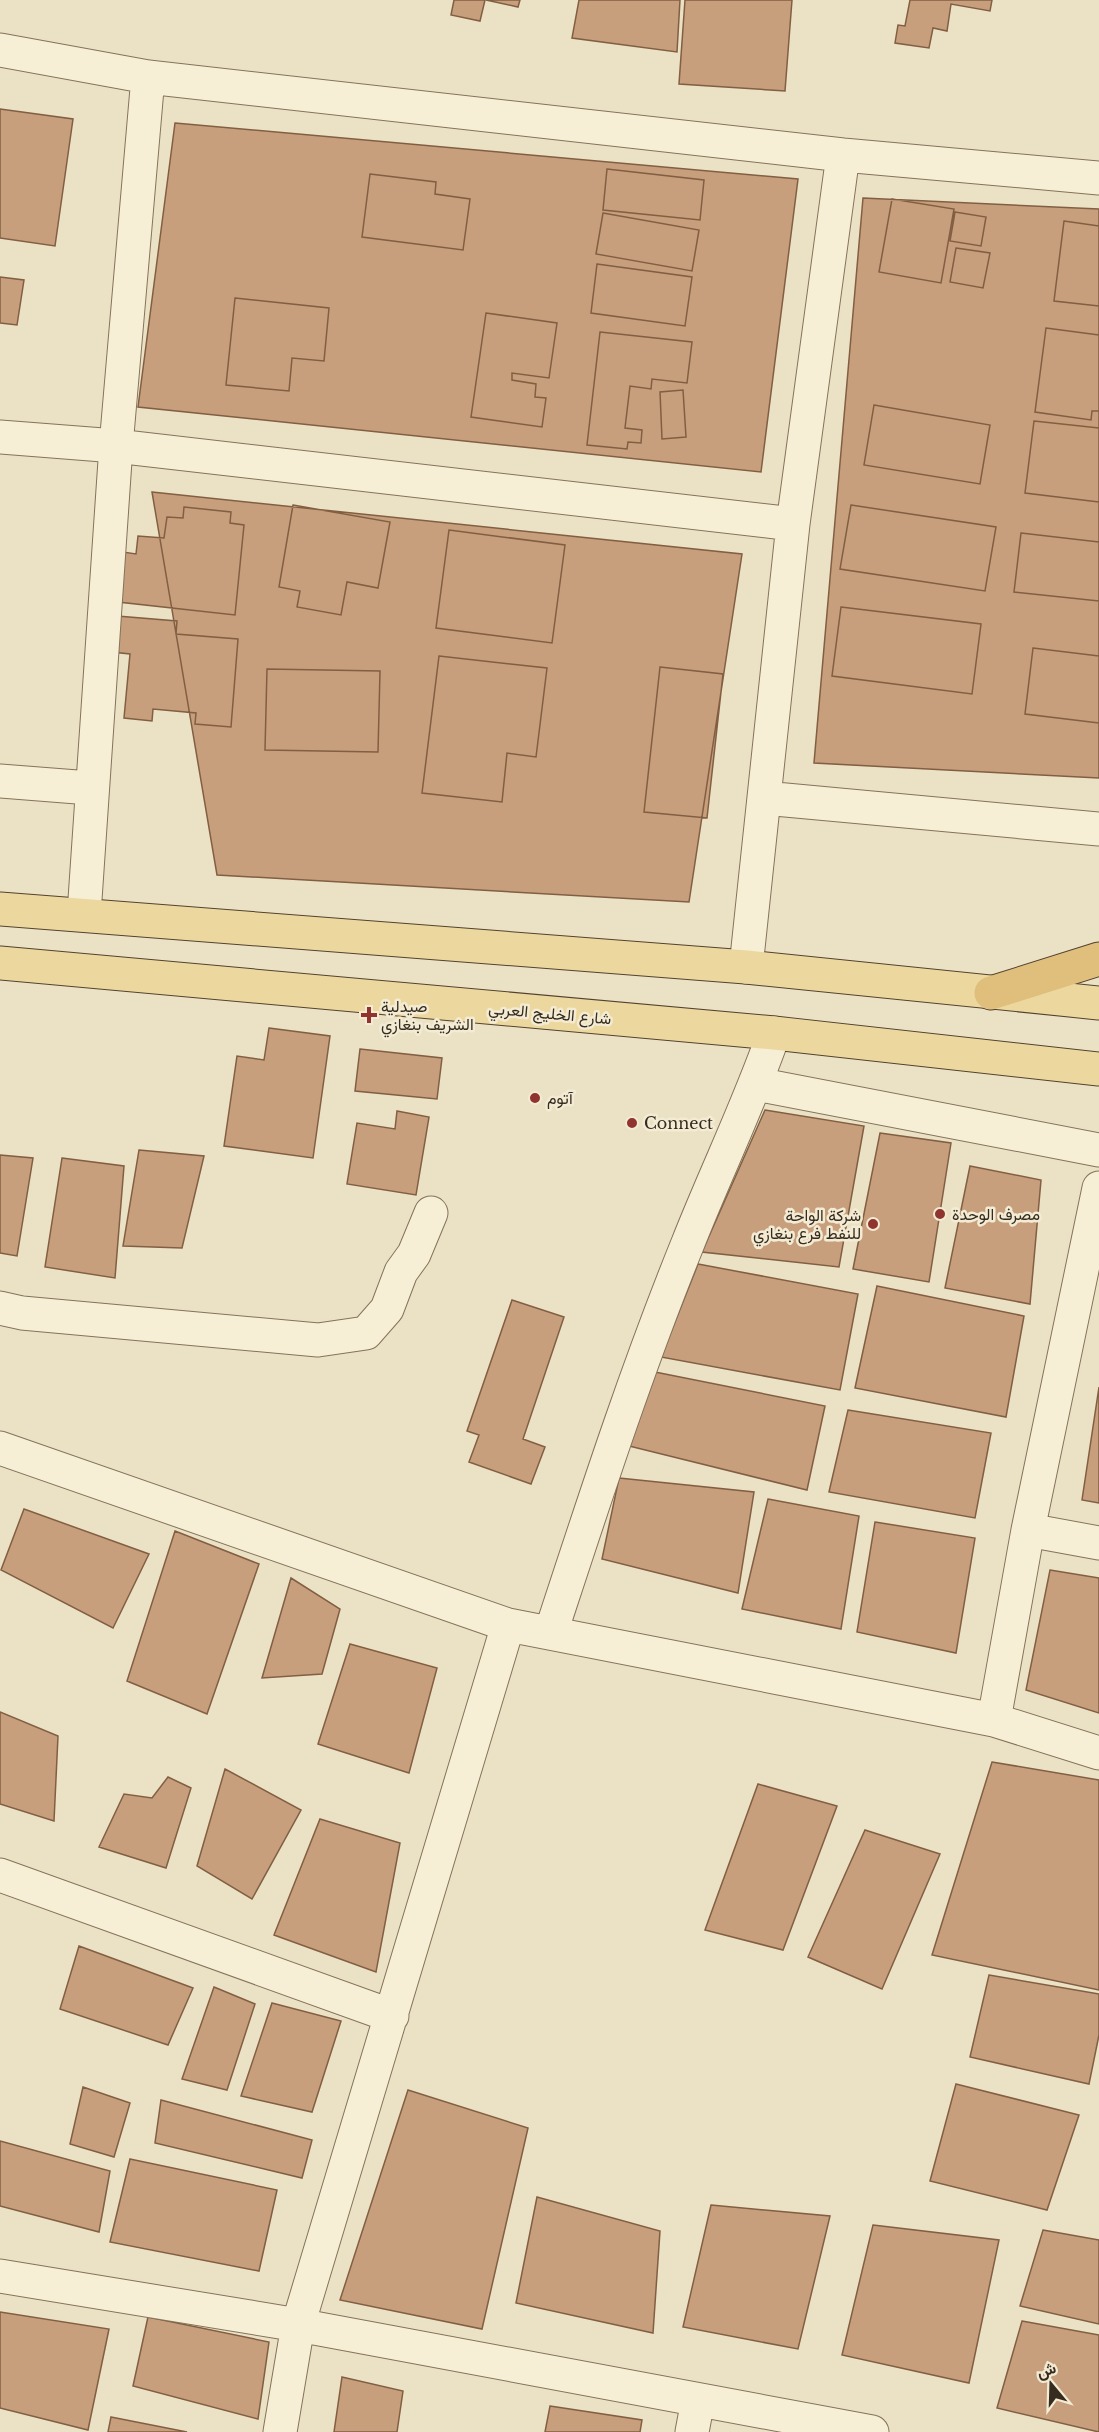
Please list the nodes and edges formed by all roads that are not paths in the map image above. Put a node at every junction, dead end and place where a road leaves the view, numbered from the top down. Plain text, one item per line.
1 (0, 50) edge
2 (148, 77) junction
3 (843, 154) junction
4 (1099, 178) edge
5 (0, 437) edge
6 (116, 446) junction
7 (793, 524) junction
8 (0, 781) edge
9 (90, 788) junction
10 (764, 798) junction
11 (1099, 829) edge
12 (0, 909) edge
13 (84, 914) junction
14 (1099, 958) edge
15 (0, 963) edge
16 (746, 967) junction
17 (991, 993) junction
18 (1099, 1003) edge
19 (774, 1033) junction
20 (1099, 1069) edge
21 (756, 1084) junction
22 (1099, 1150) edge
23 (1099, 1188) edge
24 (430, 1213) dead end
25 (0, 1308) edge
26 (0, 1448) edge
27 (1028, 1530) junction
28 (1099, 1543) edge
29 (508, 1624) junction
30 (551, 1632) junction
31 (994, 1720) junction
32 (1099, 1753) edge
33 (0, 1875) edge
34 (392, 2016) junction
35 (0, 2276) edge
36 (298, 2325) junction
37 (698, 2400) junction
38 (280, 2432) edge
39 (692, 2432) edge
40 (872, 2432) edge

1 - 2 street
2 - 3 street
2 - 6 street
3 - 4 street
3 - 7 street
5 - 6 street
6 - 7 street
6 - 9 street
7 - 10 street
8 - 9 street
9 - 13 street
10 - 11 street
10 - 16 street
12 - 13 main road
13 - 16 main road
14 - 17 highway
15 - 19 main road, شارع الخليج العربي
16 - 17 main road
17 - 18 main road
19 - 20 main road, شارع الخليج العربي
19 - 21 street
21 - 22 street
21 - 30 street
23 - 27 street
24 - 25 street
26 - 29 street
27 - 28 street
27 - 31 street
29 - 30 street
29 - 34 street
30 - 31 street
31 - 32 street
33 - 34 street
34 - 36 street
35 - 36 street
36 - 37 street
36 - 38 street
37 - 39 street
37 - 40 street

